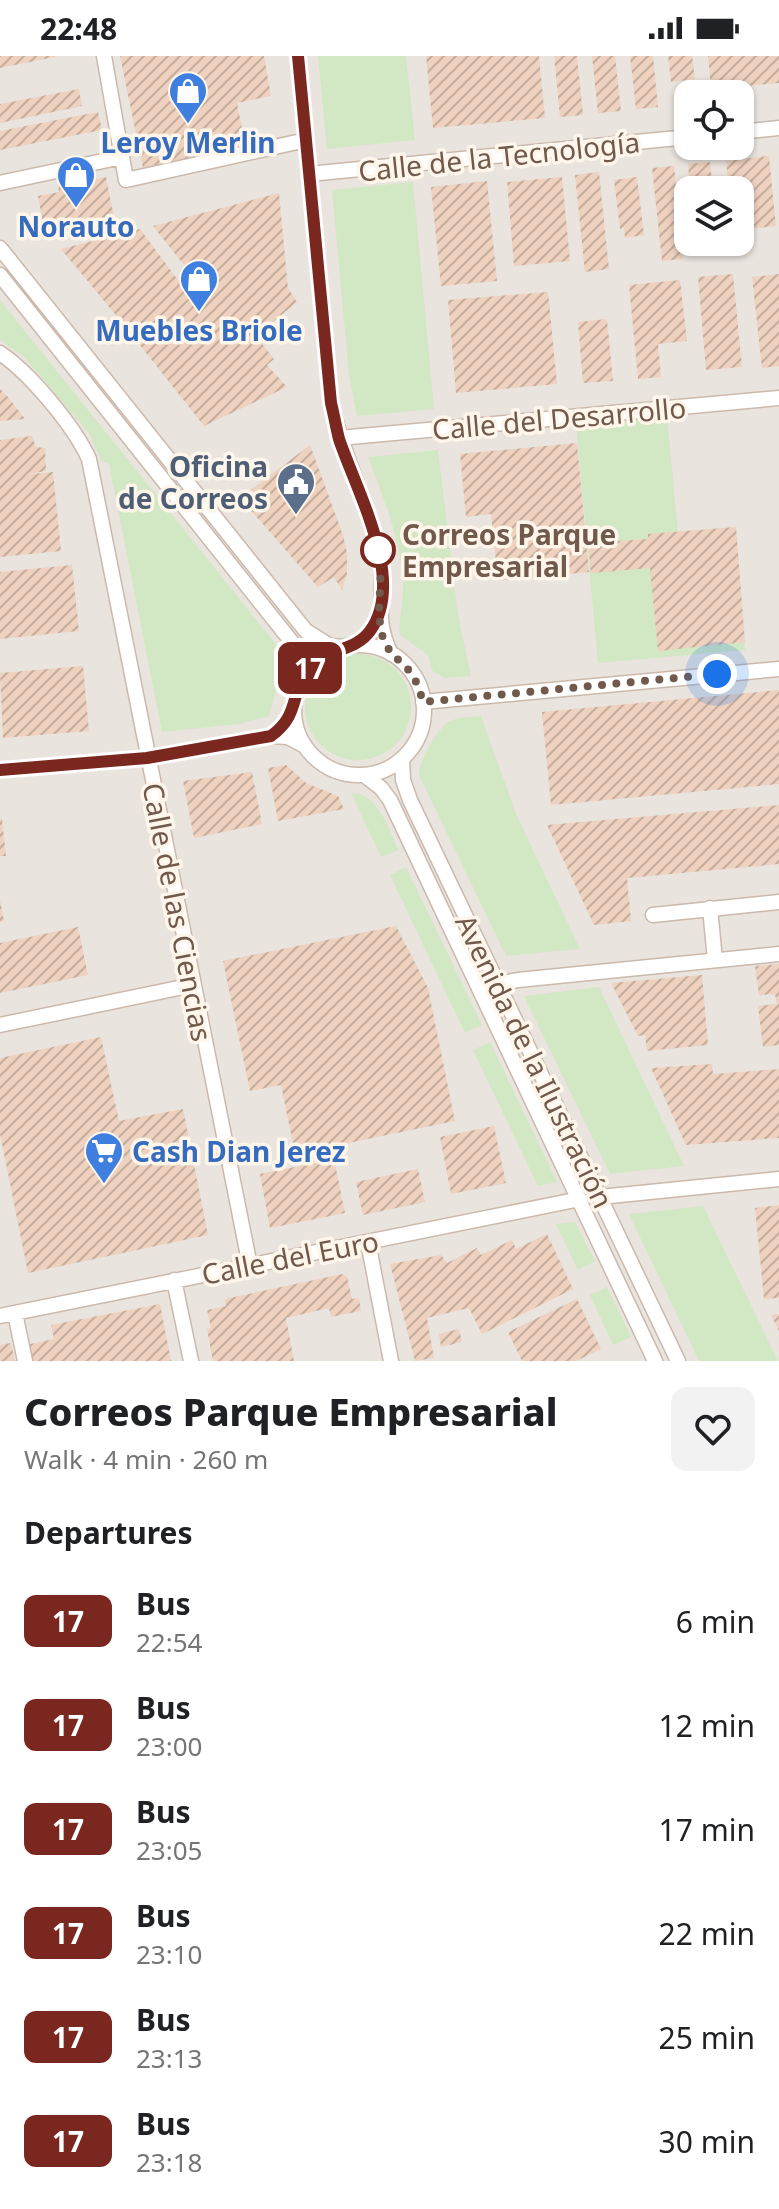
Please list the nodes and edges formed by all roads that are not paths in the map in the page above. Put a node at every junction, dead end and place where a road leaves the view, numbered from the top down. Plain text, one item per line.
1 (104, 56) edge
2 (298, 56) edge
3 (779, 128) edge
4 (754, 131) edge
5 (674, 138) edge
6 (306, 140) junction
7 (122, 157) junction
8 (309, 174) junction
9 (0, 183) edge
10 (0, 248) edge
11 (0, 275) edge
12 (0, 353) edge
13 (779, 398) edge
14 (339, 438) junction
15 (379, 616) junction
16 (350, 646) junction
17 (391, 654) junction
18 (779, 669) edge
19 (300, 683) junction
20 (423, 702) junction
21 (294, 710) junction
22 (271, 736) junction
23 (305, 746) junction
24 (147, 758) junction
25 (402, 759) junction
26 (0, 770) edge
27 (364, 775) junction
28 (779, 902) edge
29 (710, 908) junction
30 (653, 915) dead end
31 (779, 954) edge
32 (715, 960) junction
33 (498, 984) junction
34 (193, 985) junction
35 (0, 1025) edge
36 (779, 1179) edge
37 (600, 1197) junction
38 (580, 1199) junction
39 (368, 1242) junction
40 (250, 1266) junction
41 (174, 1280) junction
42 (8, 1314) edge
43 (25, 1361) edge
44 (191, 1361) edge
45 (391, 1361) edge
46 (655, 1361) edge
47 (678, 1361) edge

1 - 7 street
2 - 6 street
3 - 4 street
5 - 8 street, Calle de la Tecnología
6 - 7 street
6 - 8 street
7 - 9 street
8 - 14 street
10 - 16 street
11 - 19 street
12 - 24 street, Calle de las Ciencias
13 - 14 street, Calle del Desarrollo
14 - 15 street
15 - 16 street
15 - 17 street
16 - 17 street
16 - 19 street
17 - 20 street
18 - 20 street
19 - 21 street
20 - 25 street
21 - 22 street
21 - 23 street
22 - 23 street
22 - 24 street
23 - 27 street
24 - 26 street
24 - 34 street, Calle de las Ciencias
25 - 27 street
25 - 33 street, Avenida de la Ilustración
27 - 38 street, Avenida de la Ilustración
28 - 29 street
29 - 30 street
29 - 32 street
31 - 32 street
32 - 33 street
33 - 37 street, Avenida de la Ilustración
34 - 35 street
34 - 40 street, Calle de las Ciencias
36 - 37 street
37 - 47 street, Avenida de la Ilustración
38 - 39 street, Calle del Euro
38 - 46 street, Avenida de la Ilustración
39 - 40 street, Calle del Euro
39 - 45 street
40 - 41 street, Calle del Euro
41 - 42 street, Calle del Euro
41 - 44 street
42 - 43 street

